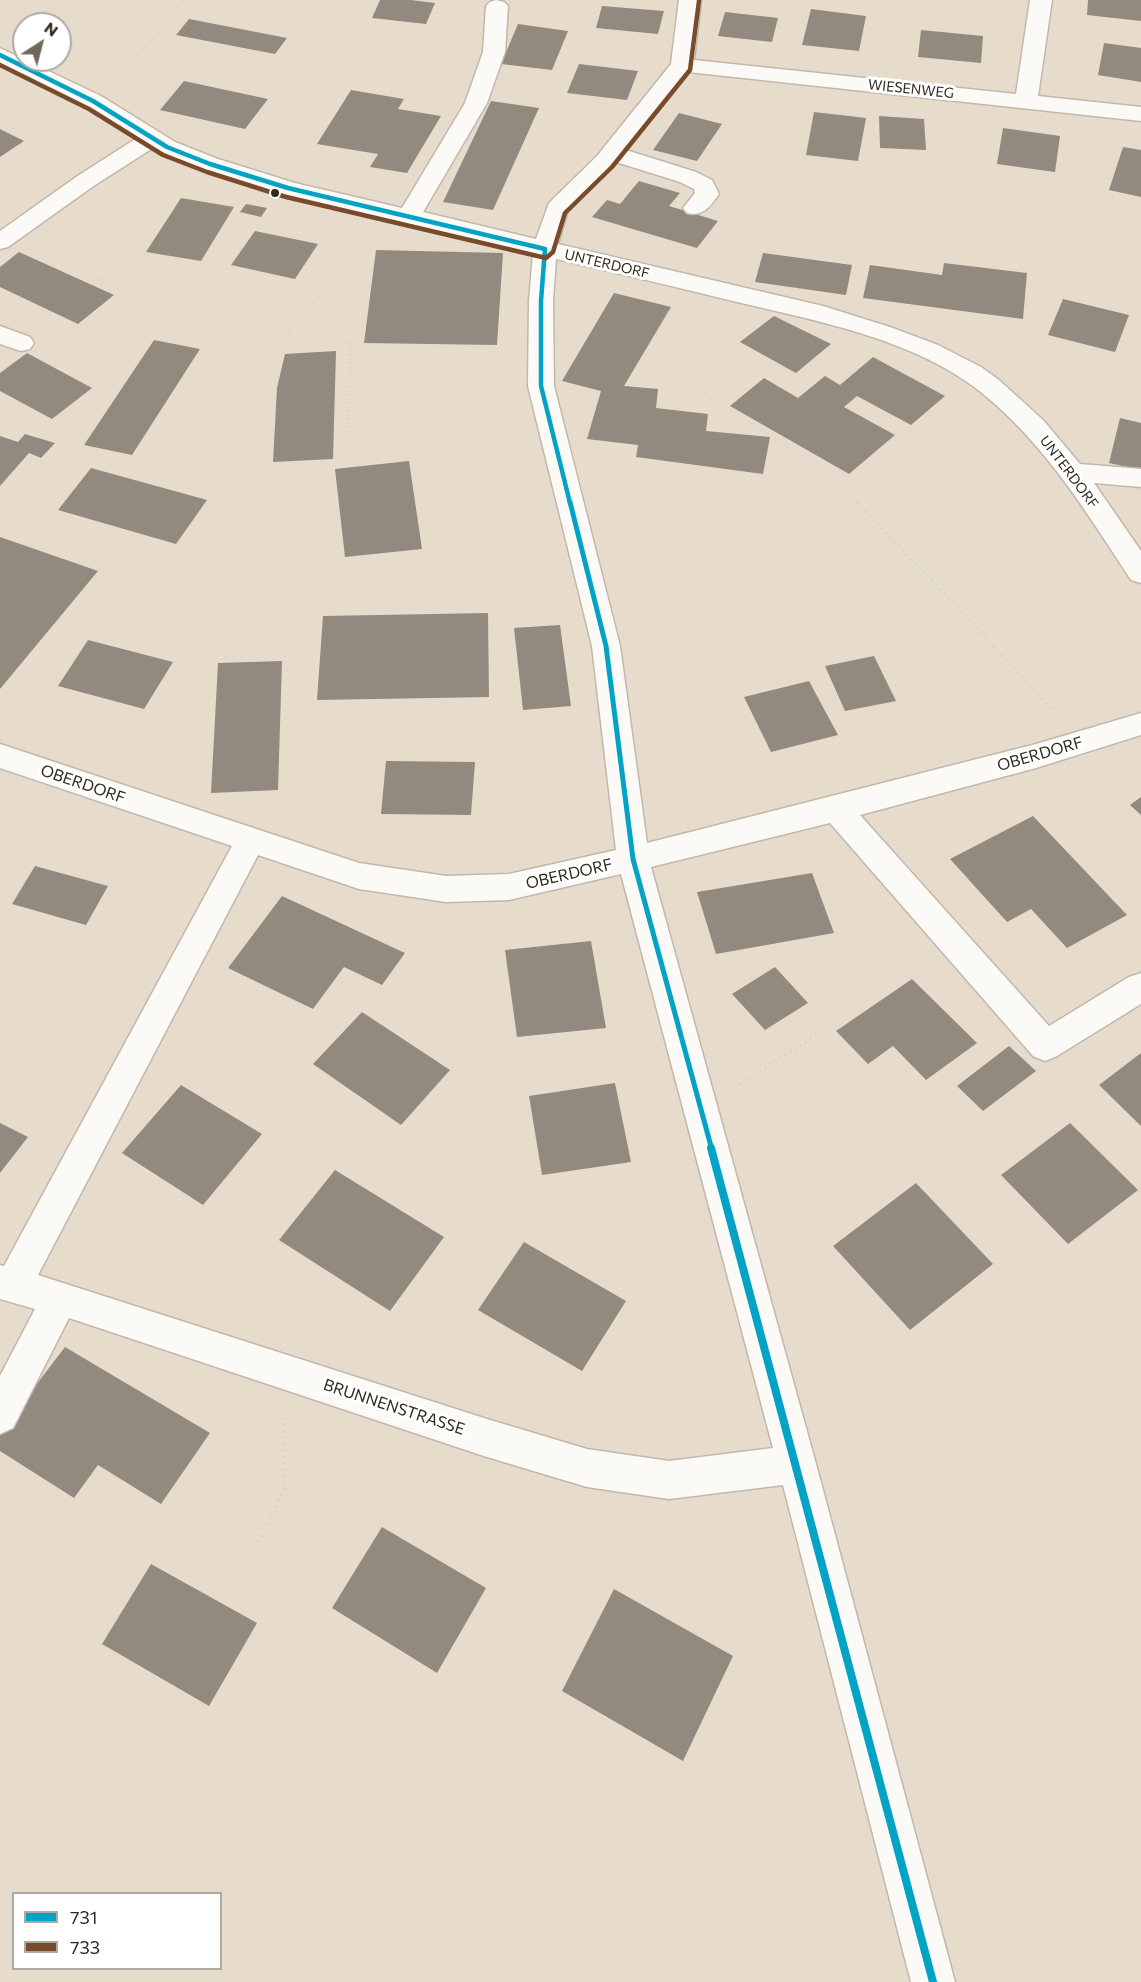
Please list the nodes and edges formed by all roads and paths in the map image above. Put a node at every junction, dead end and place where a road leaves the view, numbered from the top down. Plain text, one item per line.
1 (184, 0) edge
2 (690, 0) edge
3 (1041, 0) edge
4 (497, 6) dead end
5 (0, 55) edge
6 (682, 65) junction
7 (93, 100) junction
8 (1026, 102) junction
9 (1141, 114) edge
10 (152, 139) junction
11 (611, 153) junction
12 (361, 205) junction
13 (695, 208) dead end
14 (408, 217) junction
15 (3, 240) edge
16 (545, 249) junction
17 (110, 283) dead end
18 (287, 332) junction
19 (681, 366) dead end
20 (348, 438) dead end
21 (155, 443) dead end
22 (1070, 472) junction
23 (1141, 478) edge
24 (1141, 573) edge
25 (1141, 724) edge
26 (1083, 741) junction
27 (0, 756) edge
28 (836, 809) junction
29 (250, 841) junction
30 (633, 859) junction
31 (1141, 987) edge
32 (819, 1033) dead end
33 (700, 1108) junction
34 (7, 1283) edge
35 (60, 1298) junction
36 (281, 1370) junction
37 (0, 1415) edge
38 (797, 1464) junction
39 (255, 1548) dead end
40 (933, 1982) edge

1 - 7 path
2 - 6 street
3 - 8 street
4 - 14 street
5 - 7 street, UNTERDORF
6 - 8 street, WIESENWEG
6 - 11 street
7 - 10 street, UNTERDORF
8 - 9 street, WIESENWEG
10 - 12 street, UNTERDORF
10 - 15 street
11 - 13 street
11 - 16 street
12 - 14 street, UNTERDORF
12 - 18 path
14 - 16 street, UNTERDORF
15 - 17 path
16 - 22 street, UNTERDORF
16 - 30 street
18 - 20 path
18 - 21 path
19 - 26 path
22 - 23 street
22 - 24 street, UNTERDORF
25 - 26 street, OBERDORF
26 - 28 street, OBERDORF
27 - 29 street, OBERDORF
28 - 30 street, OBERDORF
28 - 31 street
29 - 30 street, OBERDORF
29 - 34 street
30 - 33 street
32 - 33 path
33 - 38 street
34 - 35 street, BRUNNENSTRASSE
35 - 36 street, BRUNNENSTRASSE
35 - 37 street
36 - 38 street, BRUNNENSTRASSE
36 - 39 path
38 - 40 street

